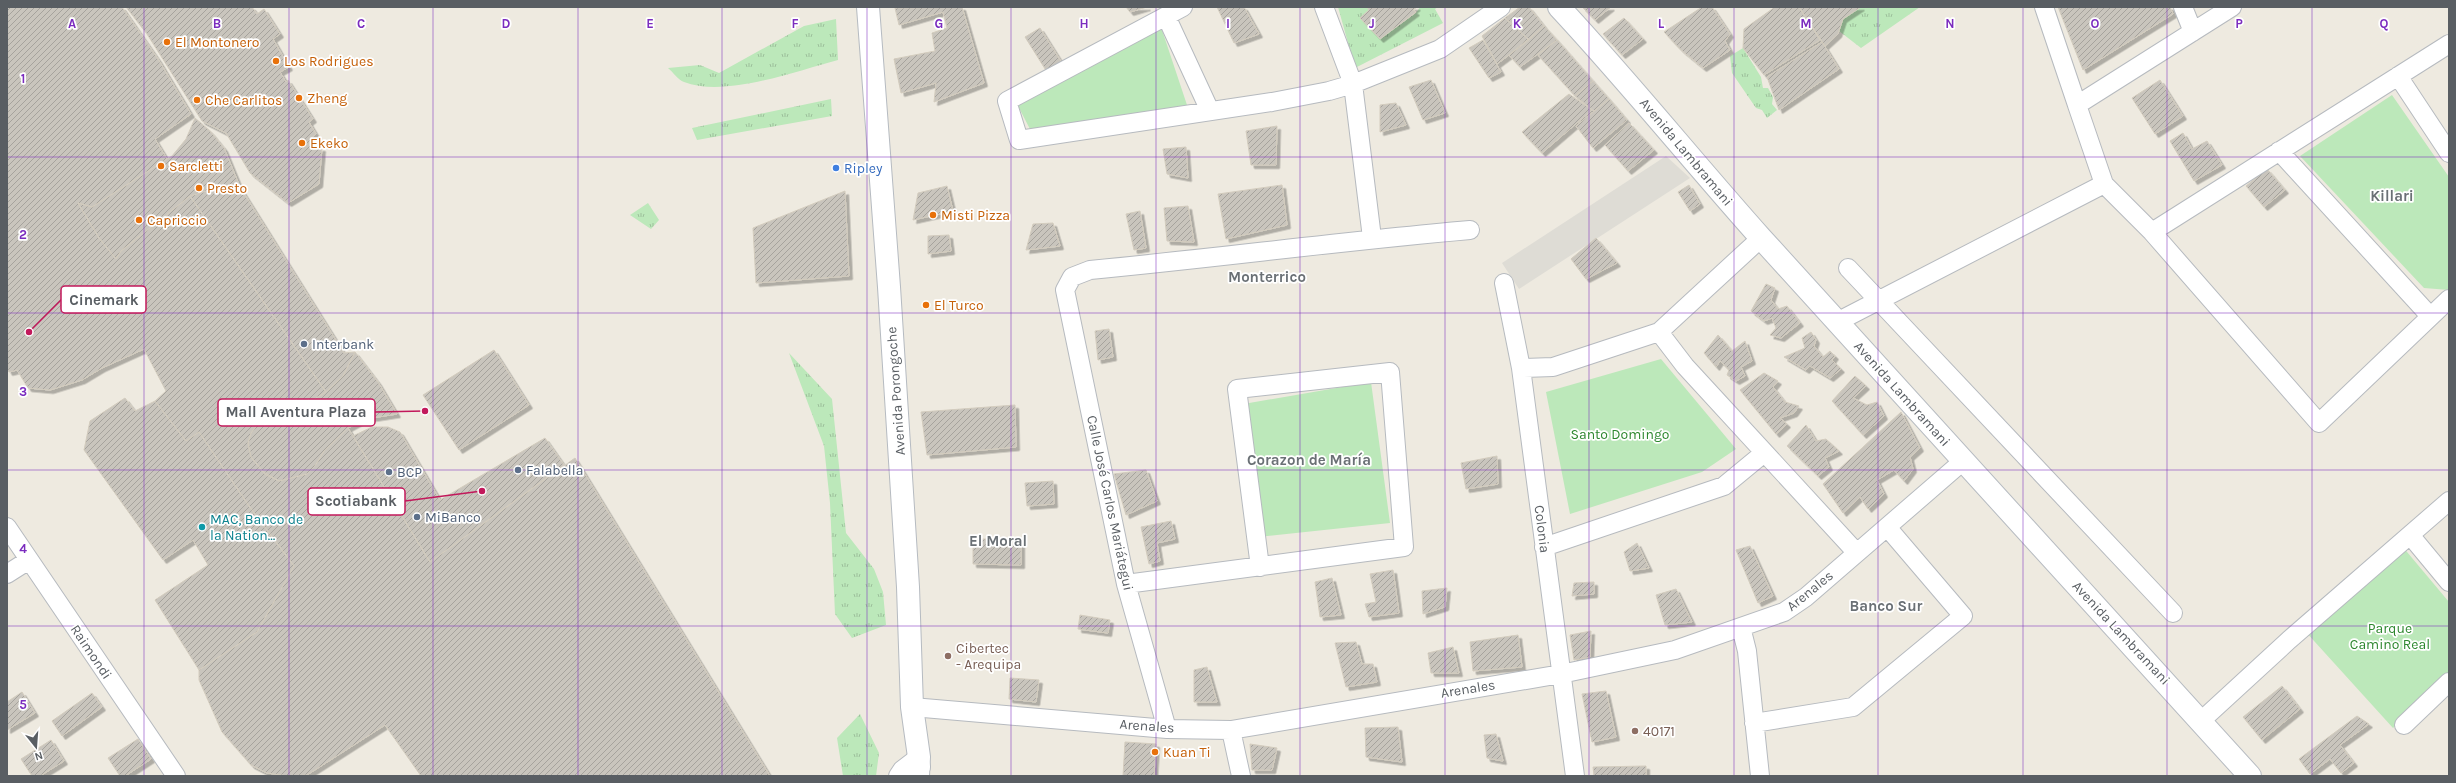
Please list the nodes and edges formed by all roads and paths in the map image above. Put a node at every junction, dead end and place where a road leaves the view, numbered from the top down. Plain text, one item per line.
1 (868, 7) edge
2 (1183, 7) edge
3 (1324, 7) edge
4 (1501, 7) edge
5 (1558, 7) edge
6 (2044, 7) edge
7 (2183, 7) edge
8 (2232, 7) edge
9 (1166, 16) junction
10 (2193, 32) junction
11 (2449, 44) edge
12 (2398, 76) junction
13 (1353, 84) junction
14 (2077, 105) junction
15 (1210, 111) junction
16 (2279, 151) junction
17 (2449, 153) edge
18 (2104, 184) junction
19 (1470, 230) dead end
20 (2152, 232) junction
21 (1372, 238) junction
22 (1761, 238) junction
23 (1848, 268) dead end
24 (1504, 283) dead end
25 (2449, 299) edge
26 (1877, 300) junction
27 (2430, 316) junction
28 (1837, 322) junction
29 (1659, 332) junction
30 (1521, 368) junction
31 (1764, 453) junction
32 (1962, 462) junction
33 (2449, 501) edge
34 (7, 527) edge
35 (1886, 527) junction
36 (2410, 535) junction
37 (1544, 547) junction
38 (1856, 552) junction
39 (29, 560) junction
40 (1260, 567) junction
41 (7, 574) edge
42 (2449, 582) edge
43 (1126, 584) junction
44 (2172, 613) dead end
45 (1741, 627) junction
46 (1561, 674) junction
47 (2449, 682) edge
48 (912, 707) junction
49 (2202, 720) junction
50 (1754, 723) junction
51 (2404, 725) dead end
52 (1167, 729) junction
53 (1231, 730) junction
54 (920, 770) edge
55 (176, 776) edge
56 (898, 776) edge
57 (1241, 776) edge
58 (1575, 776) edge
59 (1760, 776) edge
60 (2250, 776) edge

1 - 48 main road, Avenida Porongoche
2 - 9 street
3 - 13 street
4 - 13 street
5 - 22 main road, Avenida Lambramani
6 - 14 street
7 - 10 street
8 - 10 street
9 - 15 street
9 - 15 street
10 - 14 street
11 - 12 street
12 - 16 street
12 - 17 street
13 - 15 street
13 - 21 street
14 - 18 street
16 - 20 street
16 - 27 street
18 - 20 street
18 - 26 street
19 - 21 street
20 - 27 street
21 - 43 street, Calle José Carlos Mariátegui
22 - 28 main road, Avenida Lambramani
22 - 29 street
23 - 26 street
24 - 30 street, Colonia
25 - 27 street
26 - 28 street
26 - 44 street
28 - 32 main road, Avenida Lambramani
29 - 30 street
29 - 31 street
30 - 37 street, Colonia
31 - 37 street
31 - 38 street
32 - 35 street, Arenales
32 - 49 main road, Avenida Lambramani
33 - 36 street
34 - 39 street, Raimondi
35 - 38 street, Arenales
35 - 50 street
36 - 42 street
36 - 49 street
37 - 46 street, Colonia
38 - 45 street, Arenales
39 - 41 street
39 - 55 street, Raimondi
40 - 40 street
40 - 43 street
43 - 52 street, Calle José Carlos Mariátegui
45 - 46 street, Arenales
45 - 50 street
46 - 53 street, Arenales
46 - 58 street, Colonia
47 - 51 street
48 - 52 street, Arenales
48 - 54 main road, Avenida Porongoche
49 - 60 main road, Avenida Lambramani
50 - 59 street
52 - 53 street, Arenales
53 - 57 street
54 - 56 street

